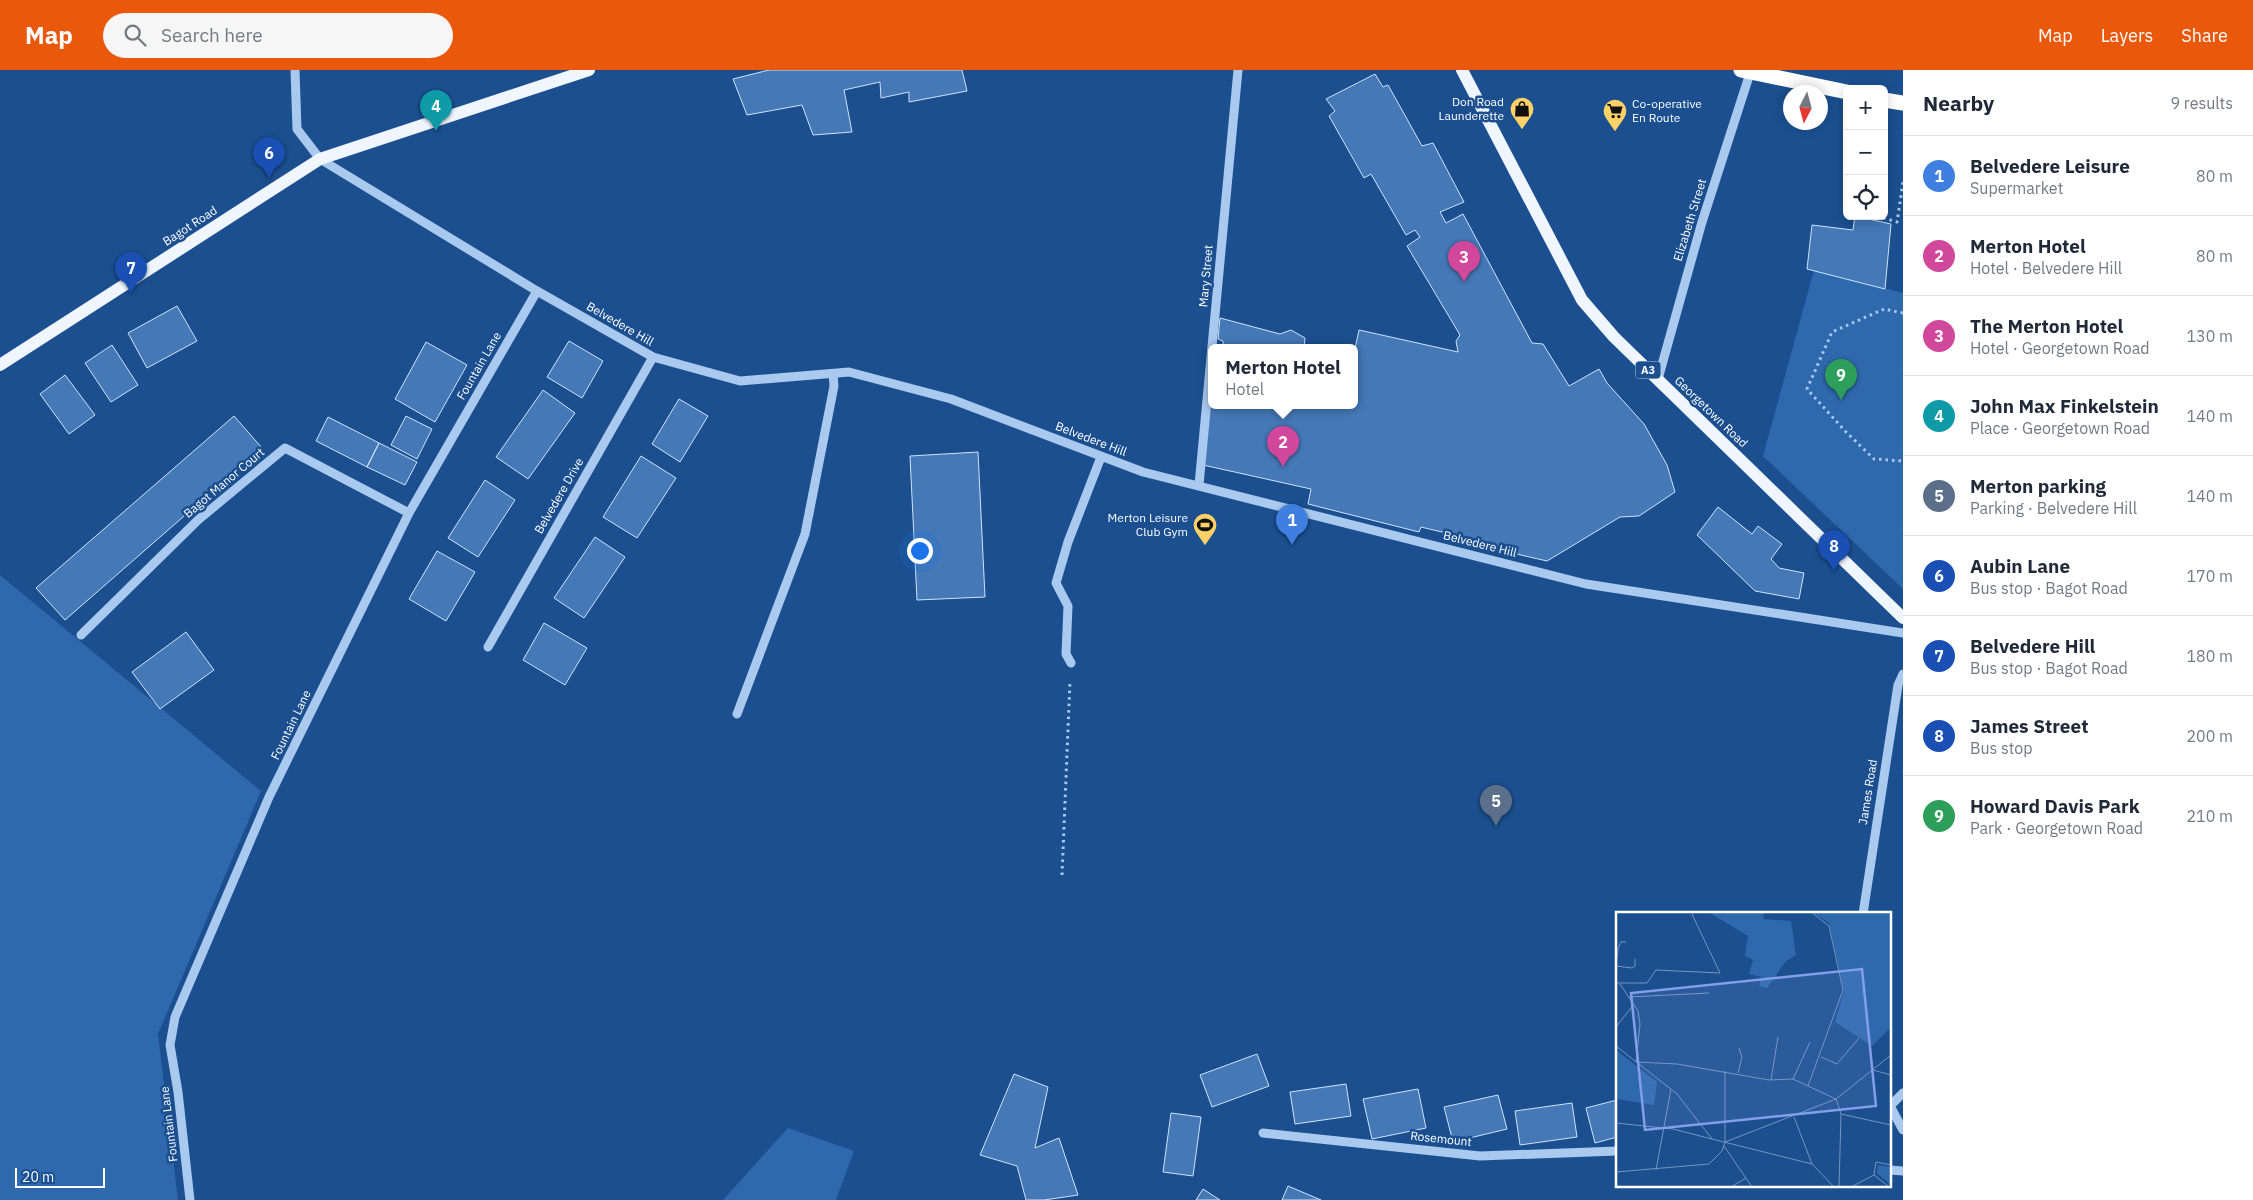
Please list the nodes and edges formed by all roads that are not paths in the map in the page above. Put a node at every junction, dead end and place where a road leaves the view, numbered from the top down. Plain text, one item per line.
1 (295, 70) edge
2 (589, 70) edge
3 (1238, 70) edge
4 (1462, 70) edge
5 (1748, 71) edge
6 (1843, 91) edge
7 (1888, 101) edge
8 (1903, 103) edge
9 (320, 159) junction
10 (537, 291) junction
11 (1212, 344) edge
12 (653, 357) junction
13 (0, 364) edge
14 (833, 374) junction
15 (1658, 379) junction
16 (1208, 389) edge
17 (1101, 457) junction
18 (1199, 485) junction
19 (409, 513) junction
20 (1903, 618) edge
21 (1903, 633) edge
22 (81, 635) dead end
23 (488, 647) dead end
24 (1071, 663) road end
25 (1903, 674) edge
26 (737, 714) dead end
27 (1863, 912) edge
28 (1903, 1093) edge
29 (1890, 1105) edge
30 (1903, 1130) edge
31 (1262, 1133) dead end
32 (1616, 1151) edge
33 (1890, 1170) edge
34 (1903, 1171) edge
35 (190, 1200) edge

1 - 9 street
2 - 9 main road
3 - 11 street, Mary Street
4 - 15 main road, Georgetown Road / A3
5 - 6 highway
5 - 15 street, Elizabeth Street
7 - 8 highway
9 - 10 street, Belvedere Hill
9 - 13 main road, Bagot Road
10 - 12 street, Belvedere Hill
10 - 19 street, Fountain Lane
12 - 14 street, Belvedere Hill
12 - 23 street, Belvedere Drive
14 - 17 street, Belvedere Hill
14 - 26 street
15 - 20 main road, Georgetown Road / A3
16 - 18 street, Mary Street
17 - 18 street, Belvedere Hill
17 - 24 street
18 - 21 street, Belvedere Hill
19 - 22 street, Bagot Manor Court
19 - 35 street, Fountain Lane
25 - 27 street, James Road
28 - 29 street
29 - 30 street
31 - 32 street, Rosemount
33 - 34 street

